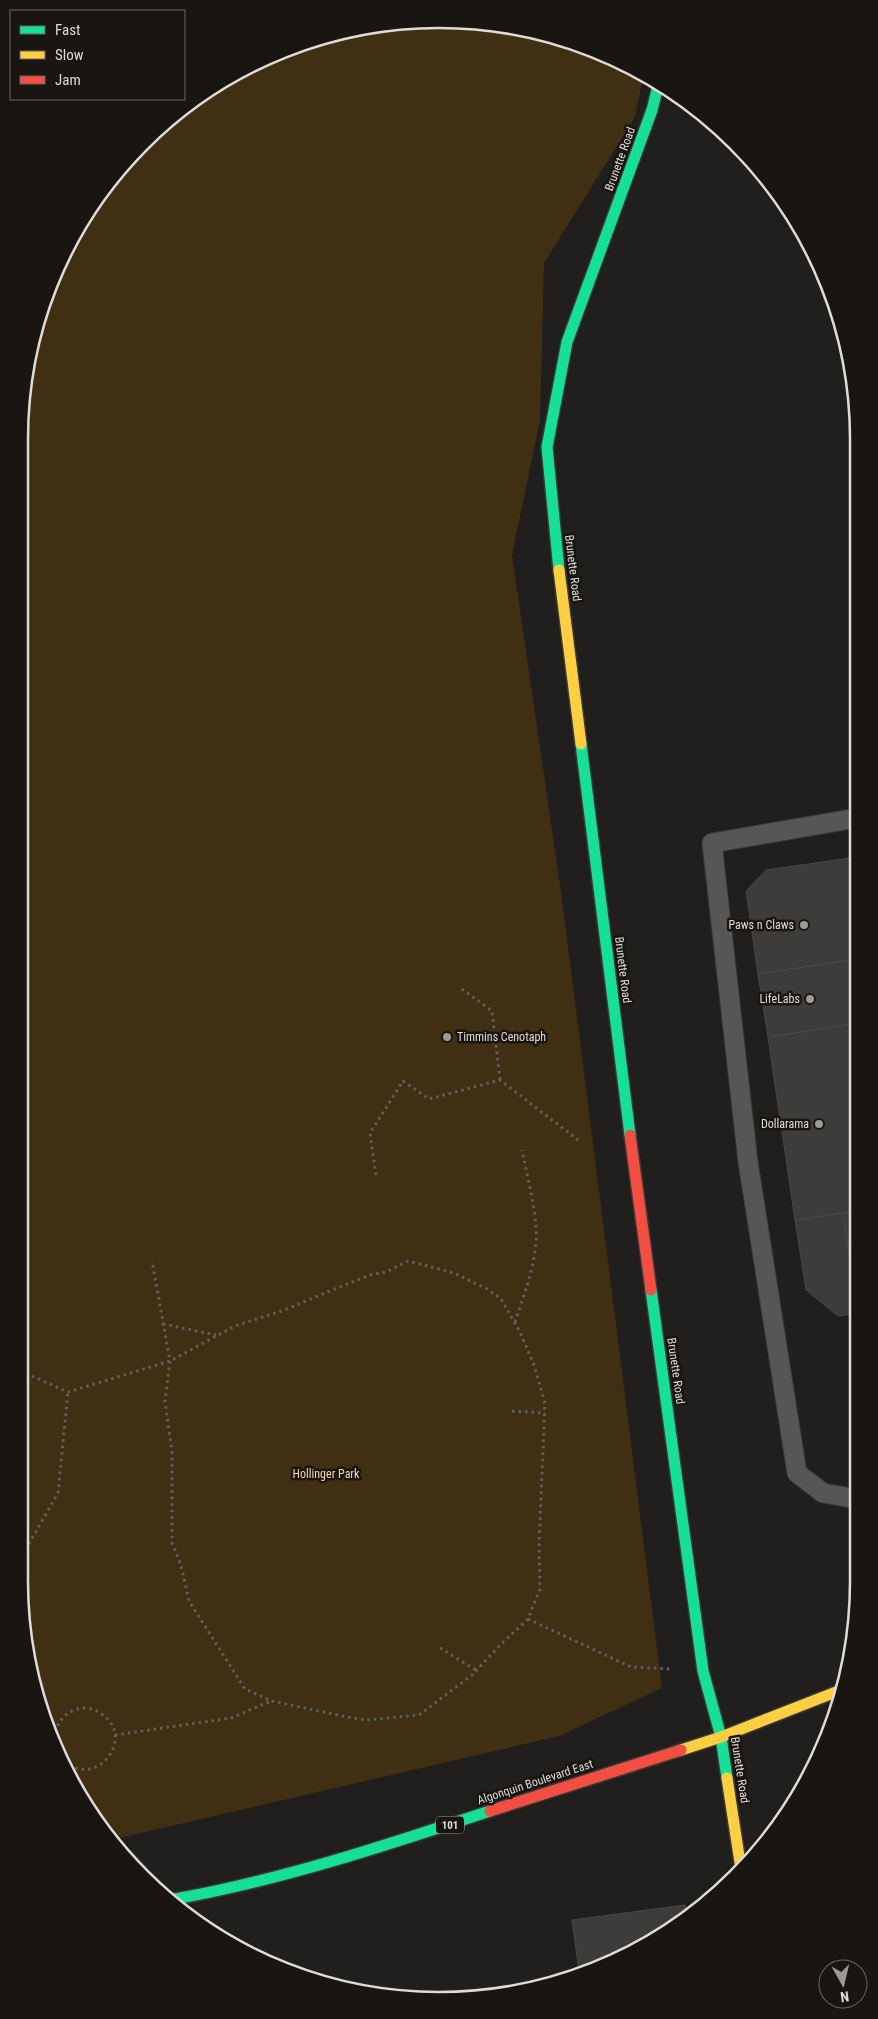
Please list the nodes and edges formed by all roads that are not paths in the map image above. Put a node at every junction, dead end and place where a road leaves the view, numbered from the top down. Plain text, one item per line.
1 (657, 90) edge
2 (850, 819) edge
3 (850, 1498) edge
4 (834, 1693) edge
5 (721, 1737) junction
6 (740, 1860) edge
7 (179, 1898) edge

1 - 5 street, Brunette Road
2 - 3 lane
4 - 5 street, Algonquin Boulevard East / 101
5 - 6 street, Brunette Road
5 - 7 street, Algonquin Boulevard East / 101

